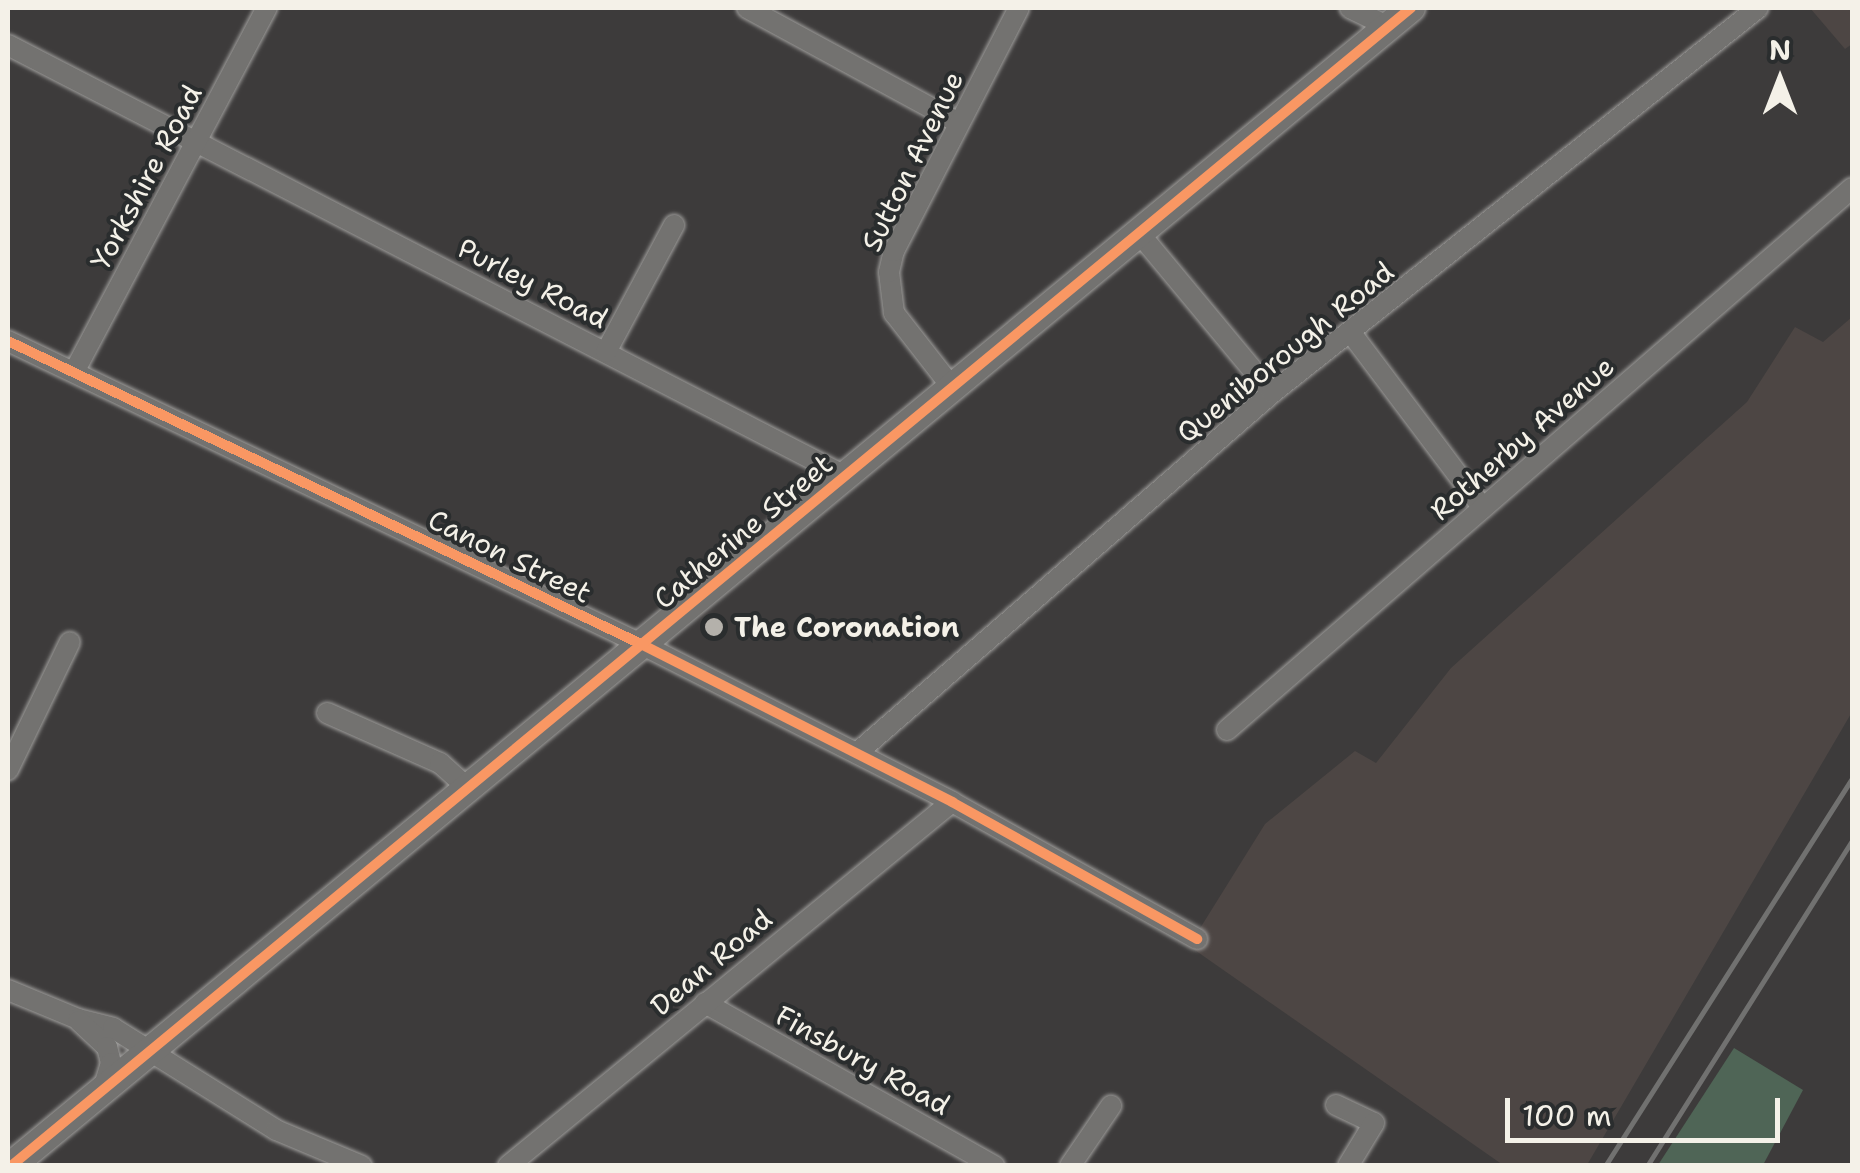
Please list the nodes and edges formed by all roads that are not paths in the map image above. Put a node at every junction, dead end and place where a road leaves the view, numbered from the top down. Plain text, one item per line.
1 (267, 8) edge
2 (746, 8) edge
3 (1020, 8) edge
4 (1350, 8) edge
5 (1411, 8) edge
6 (1758, 8) edge
7 (1387, 26) junction
8 (8, 46) edge
9 (959, 123) junction
10 (197, 141) junction
11 (1852, 188) edge
12 (674, 225) dead end
13 (1139, 233) junction
14 (1351, 333) junction
15 (8, 340) edge
16 (606, 352) junction
17 (74, 372) junction
18 (951, 386) junction
19 (1272, 393) junction
20 (844, 475) junction
21 (1483, 508) junction
22 (70, 642) dead end
23 (643, 645) junction
24 (327, 713) dead end
25 (1228, 730) dead end
26 (858, 753) junction
27 (8, 770) edge
28 (467, 787) junction
29 (952, 802) junction
30 (1197, 939) dead end
31 (8, 990) edge
32 (705, 1003) junction
33 (78, 1019) junction
34 (145, 1051) junction
35 (104, 1086) junction
36 (1336, 1105) dead end
37 (1111, 1106) dead end
38 (11, 1166) edge
39 (362, 1166) edge
40 (508, 1166) edge
41 (994, 1166) edge
42 (1070, 1166) edge
43 (1348, 1166) edge

1 - 10 street, Yorkshire Road
2 - 9 street
3 - 9 street, Sutton Avenue
4 - 7 street
5 - 7 street, Catherine Street
6 - 14 street, Queniborough Road
7 - 13 street, Catherine Street
8 - 10 street, Purley Road
9 - 18 street, Sutton Avenue
10 - 16 street, Purley Road
10 - 17 street, Yorkshire Road
11 - 21 street, Rotherby Avenue
12 - 16 street
13 - 18 street, Catherine Street
13 - 19 street
14 - 19 street, Queniborough Road
14 - 21 street
15 - 17 street, Canon Street
16 - 20 street, Purley Road
17 - 23 street, Canon Street
18 - 20 street, Catherine Street
19 - 26 street, Queniborough Road
20 - 23 street, Catherine Street
21 - 25 street, Rotherby Avenue
22 - 27 street
23 - 26 street, Canon Street
23 - 28 street, Catherine Street
24 - 28 street
26 - 29 street, Canon Street
28 - 34 street, Catherine Street
29 - 30 street, Canon Street
29 - 32 street, Dean Road
31 - 33 street
32 - 40 street, Dean Road
32 - 41 street, Finsbury Road
33 - 34 street
33 - 35 street
34 - 35 street, Catherine Street
34 - 39 street
35 - 38 street, Catherine Street
36 - 43 street
37 - 42 street

